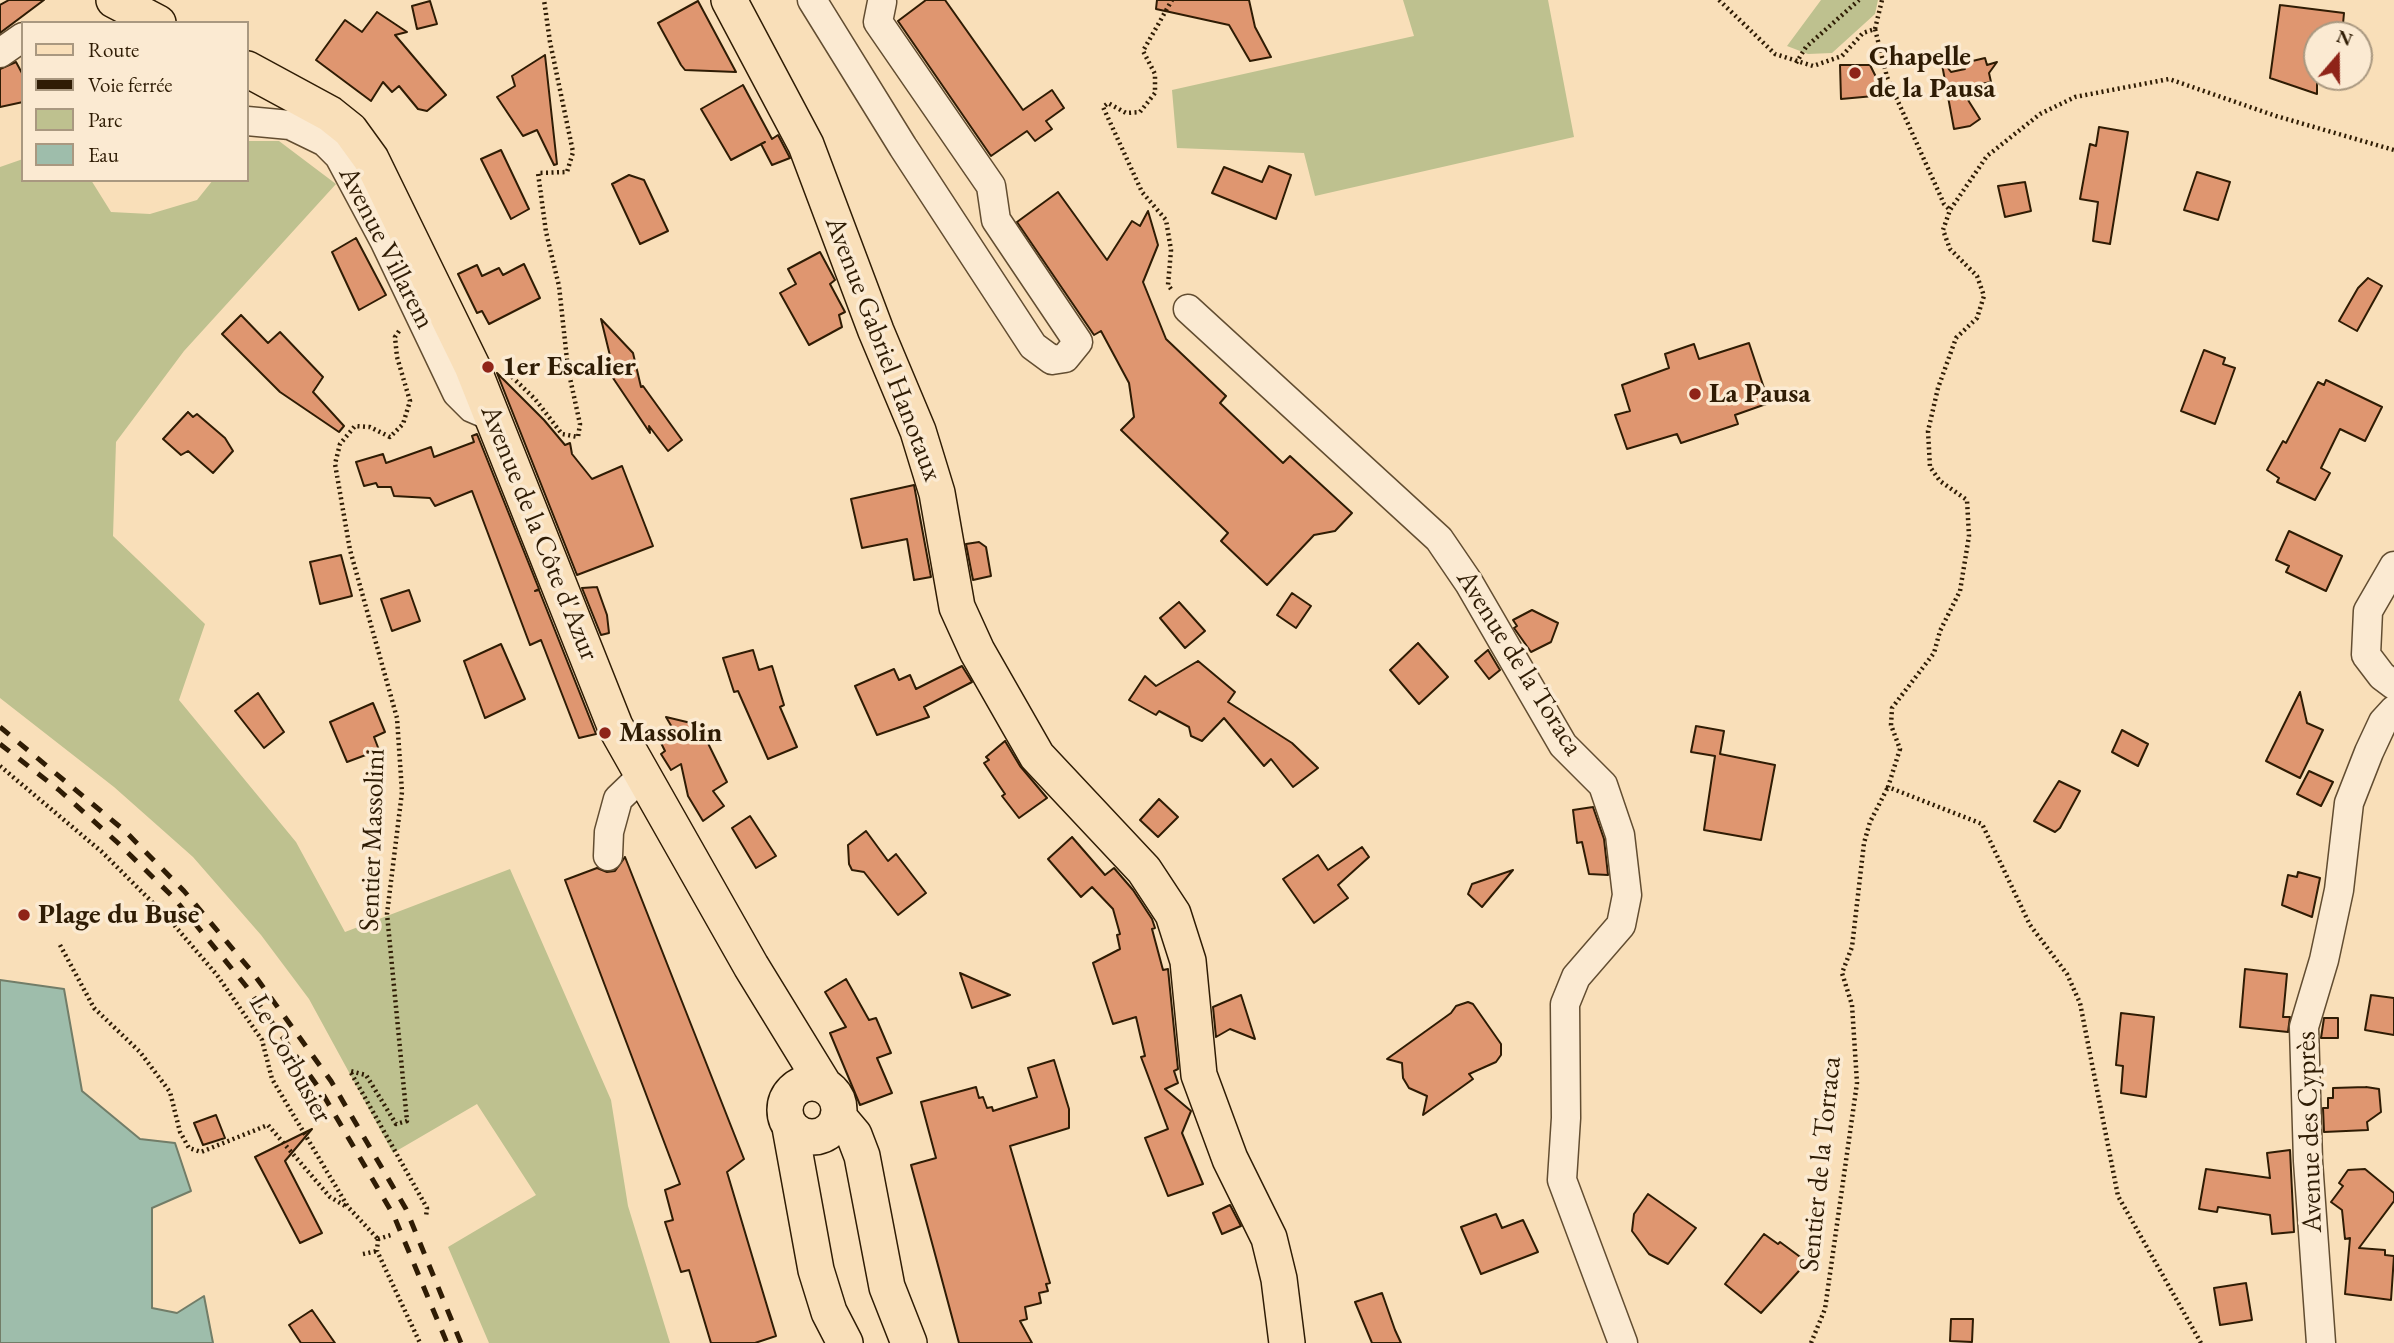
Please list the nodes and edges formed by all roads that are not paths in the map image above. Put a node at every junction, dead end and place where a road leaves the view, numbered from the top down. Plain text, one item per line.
1 (114, 0) edge
2 (729, 0) edge
3 (812, 0) edge
4 (882, 2) dead end
5 (154, 21) edge
6 (21, 38) edge
7 (0, 53) edge
8 (248, 70) edge
9 (248, 121) edge
10 (1188, 309) road end
11 (493, 417) junction
12 (2394, 566) edge
13 (2394, 685) edge
14 (2389, 716) edge
15 (643, 775) junction
16 (608, 856) dead end
17 (812, 1117) junction
18 (845, 1343) edge
19 (886, 1343) edge
20 (909, 1343) edge
21 (1287, 1343) edge
22 (1623, 1343) edge
23 (2320, 1343) edge

1 - 5 main road
2 - 21 main road, Avenue Gabriel Hanotaux
3 - 4 street
6 - 7 street
8 - 11 main road, Avenue de la Côte d'Azur
9 - 11 street, Avenue Villarem
10 - 22 street, Avenue de la Toraca
11 - 15 main road, Avenue de la Côte d'Azur
12 - 13 street
14 - 23 street, Avenue des Cyprès
15 - 16 street
15 - 17 main road, Avenue de la Côte d'Azur
17 - 18 main road
17 - 19 main road
17 - 20 main road

